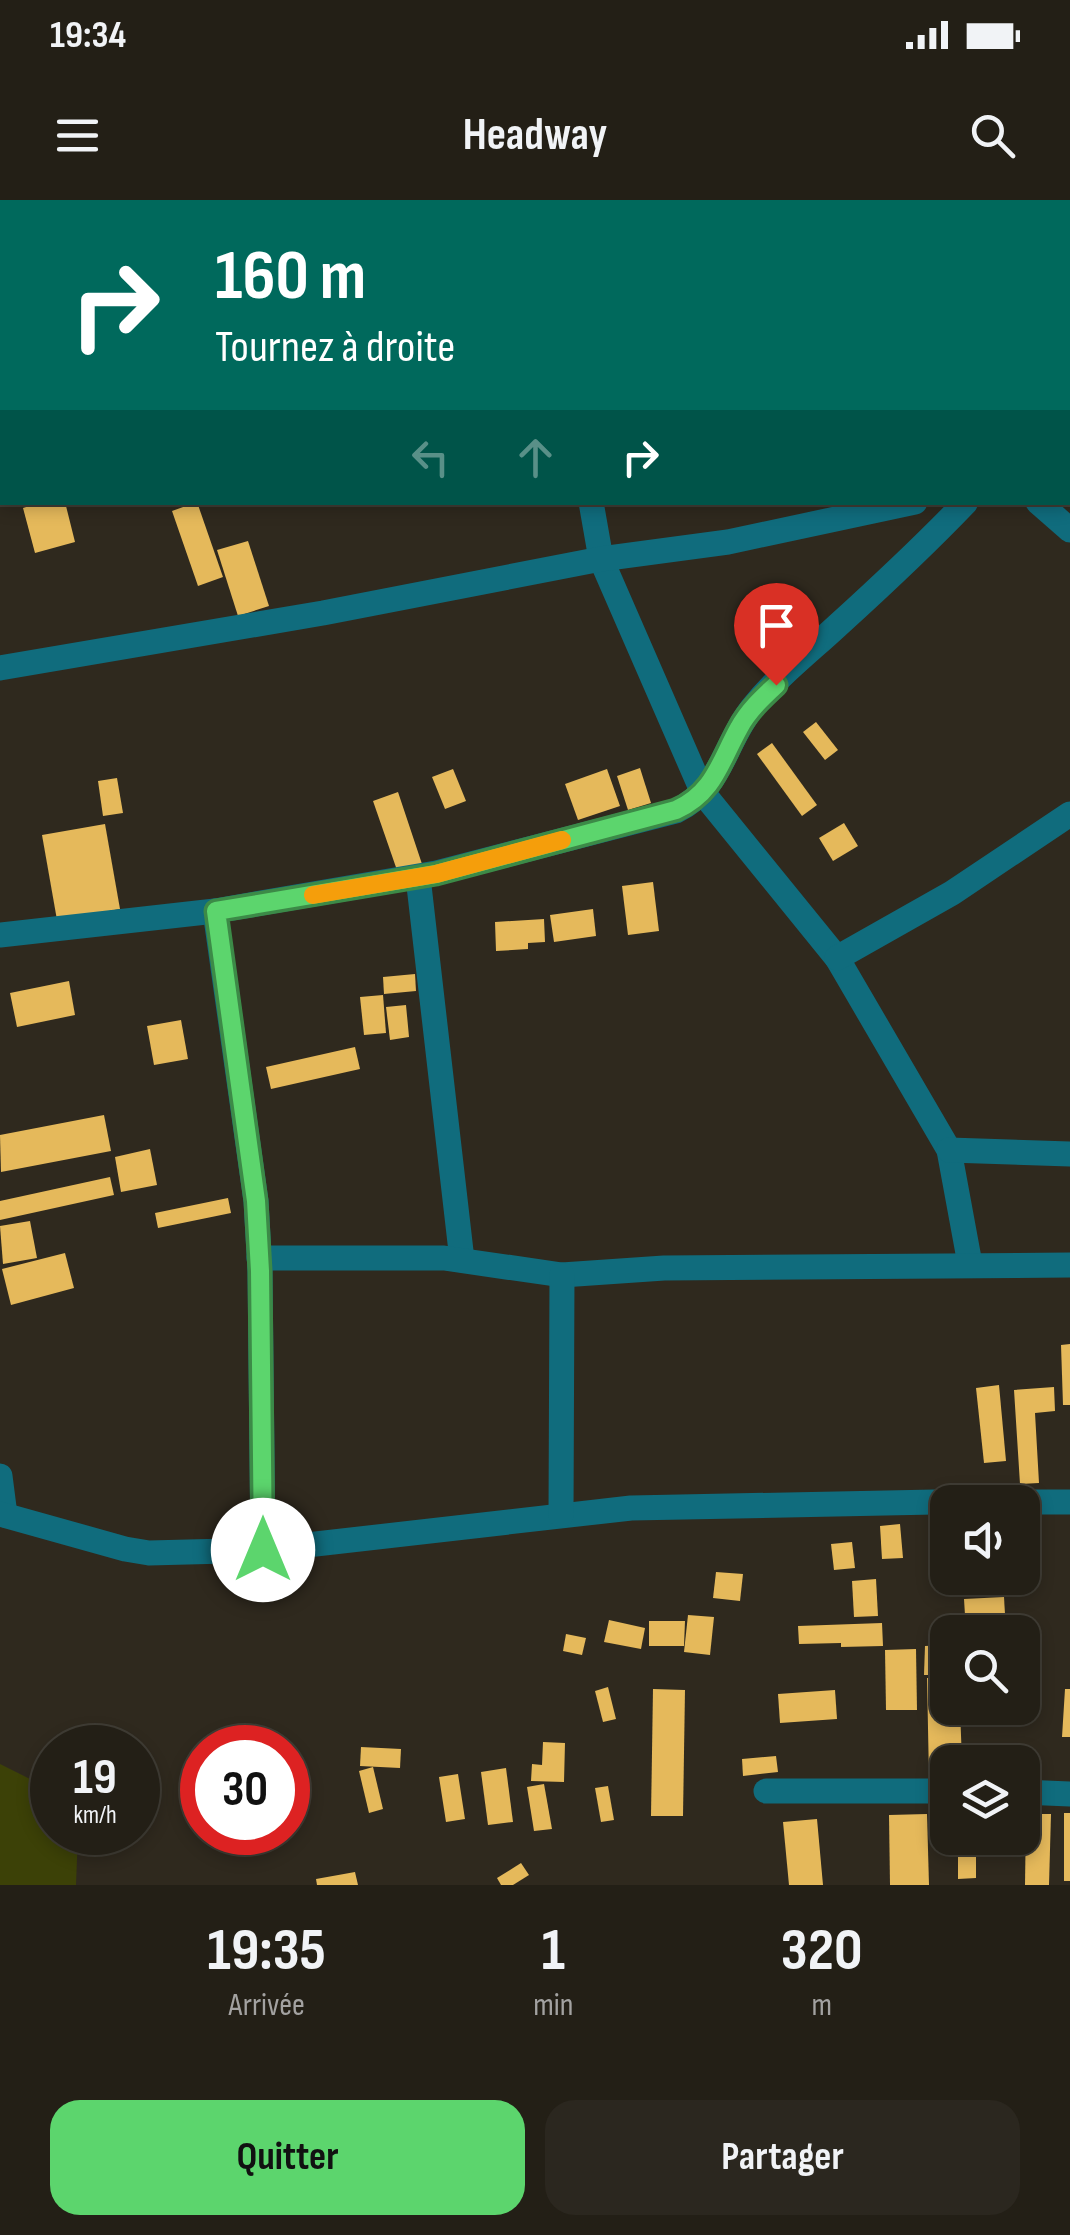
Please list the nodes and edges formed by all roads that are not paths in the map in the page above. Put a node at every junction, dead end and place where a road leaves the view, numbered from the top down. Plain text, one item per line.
1 (592, 505) edge
2 (900, 505) edge
3 (963, 505) edge
4 (1041, 505) edge
5 (1070, 530) edge
6 (601, 559) junction
7 (0, 668) edge
8 (703, 793) junction
9 (1070, 814) edge
10 (418, 876) junction
11 (216, 911) junction
12 (0, 935) edge
13 (837, 958) junction
14 (949, 1150) junction
15 (1070, 1154) edge
16 (259, 1258) junction
17 (462, 1260) junction
18 (970, 1264) junction
19 (1070, 1264) edge
20 (562, 1275) junction
21 (0, 1476) edge
22 (1070, 1502) edge
23 (3, 1514) edge
24 (561, 1514) junction
25 (263, 1550) junction
26 (766, 1791) dead end
27 (930, 1791) edge
28 (1040, 1793) edge
29 (1070, 1794) edge

1 - 6 street
2 - 6 street
3 - 8 street
4 - 5 street
6 - 7 street
6 - 8 street
8 - 10 street
8 - 13 street
9 - 13 street
10 - 11 street
10 - 17 street
11 - 12 street
11 - 16 street
13 - 14 street
14 - 15 street
14 - 18 street
16 - 17 street
16 - 25 street
17 - 20 street
18 - 19 street
18 - 20 street
20 - 24 street
21 - 23 street
22 - 24 street
23 - 25 street
24 - 25 street
26 - 27 street
28 - 29 street

